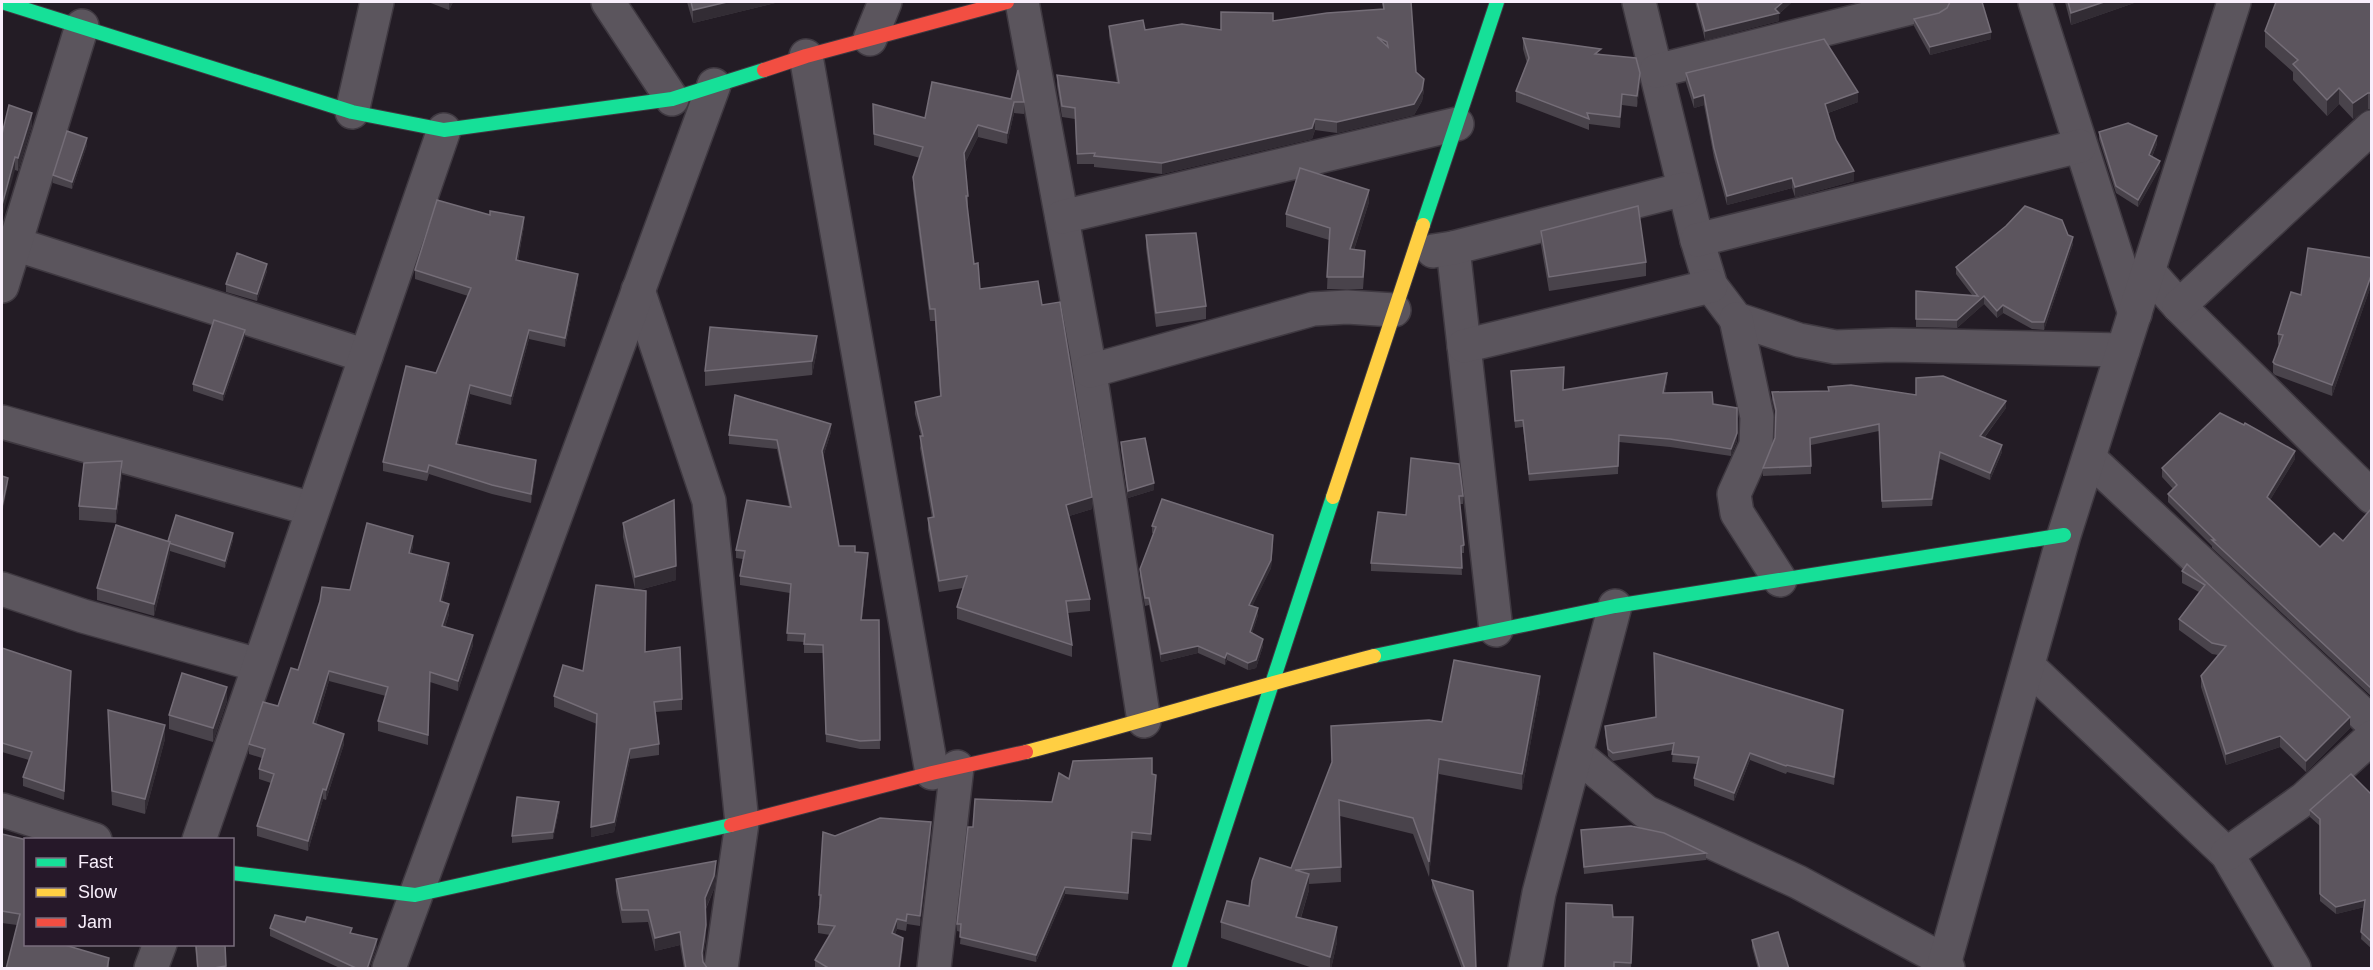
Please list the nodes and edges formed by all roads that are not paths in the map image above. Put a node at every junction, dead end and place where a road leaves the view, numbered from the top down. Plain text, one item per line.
1 (2, 2) edge
2 (376, 2) edge
3 (608, 2) edge
4 (885, 2) edge
5 (1007, 2) edge
6 (1022, 2) edge
7 (1497, 2) edge
8 (1639, 2) edge
9 (1934, 2) edge
10 (2034, 2) edge
11 (2234, 2) edge
12 (82, 26) junction
13 (870, 39) junction
14 (806, 56) junction
15 (1656, 71) junction
16 (714, 85) junction
17 (672, 99) junction
18 (352, 111) junction
19 (1457, 124) junction
20 (444, 130) junction
21 (2366, 144) edge
22 (2080, 146) junction
23 (1684, 189) junction
24 (1062, 216) junction
25 (1697, 240) junction
26 (15, 244) junction
27 (1453, 248) junction
28 (1412, 255) junction
29 (2148, 271) junction
30 (2, 286) edge
31 (1711, 286) junction
32 (638, 290) junction
33 (2179, 306) junction
34 (1394, 310) junction
35 (2135, 314) junction
36 (1736, 319) junction
37 (1464, 346) junction
38 (2123, 350) junction
39 (366, 356) junction
40 (1090, 371) junction
41 (2, 422) edge
42 (2089, 458) junction
43 (2372, 497) edge
44 (312, 509) junction
45 (2064, 535) junction
46 (1780, 580) junction
47 (2, 589) edge
48 (1615, 606) junction
49 (1496, 630) junction
50 (258, 665) junction
51 (2028, 666) junction
52 (1271, 683) junction
53 (1144, 721) junction
54 (2372, 723) edge
55 (2372, 737) edge
56 (1576, 754) junction
57 (944, 770) junction
58 (2, 810) edge
59 (742, 823) junction
60 (89, 838) edge
61 (200, 838) edge
62 (2227, 854) junction
63 (234, 873) edge
64 (415, 895) junction
65 (160, 946) edge
66 (1945, 966) edge
67 (151, 969) edge
68 (389, 969) edge
69 (721, 969) edge
70 (934, 969) edge
71 (1179, 969) edge
72 (1525, 969) edge
73 (2294, 969) edge

1 - 12 street
2 - 18 street
3 - 17 street
4 - 13 street
5 - 13 street
6 - 24 street
7 - 19 street
8 - 15 street
9 - 15 street
10 - 22 street
11 - 29 street
12 - 18 street
12 - 26 street
13 - 14 street
14 - 16 street
14 - 57 street
15 - 23 street
16 - 17 street
16 - 32 street
17 - 20 street
18 - 20 street
19 - 24 street
19 - 28 street
20 - 39 street
21 - 33 street
22 - 25 street
22 - 35 street
23 - 25 street
23 - 27 street
24 - 40 street
25 - 31 street
26 - 30 street
26 - 39 street
27 - 28 street
27 - 37 street
28 - 34 street
29 - 33 street
29 - 35 street
31 - 36 street
31 - 37 street
32 - 59 street
32 - 64 street
33 - 43 street
34 - 40 street
34 - 52 street
35 - 38 street
36 - 38 street
36 - 46 street
37 - 49 street
38 - 42 street
39 - 44 street
40 - 53 street
41 - 44 street
42 - 45 street
42 - 54 street
44 - 50 street
45 - 46 street
45 - 51 street
46 - 48 street
47 - 50 street
48 - 49 street
48 - 56 street
49 - 52 street
50 - 61 street
51 - 62 street
51 - 66 street
52 - 53 street
52 - 71 street
53 - 57 street
55 - 62 street
56 - 66 street
56 - 72 street
57 - 59 street
57 - 70 street
58 - 60 street
59 - 64 street
59 - 69 street
62 - 73 street
63 - 64 street
64 - 68 street
65 - 67 street

